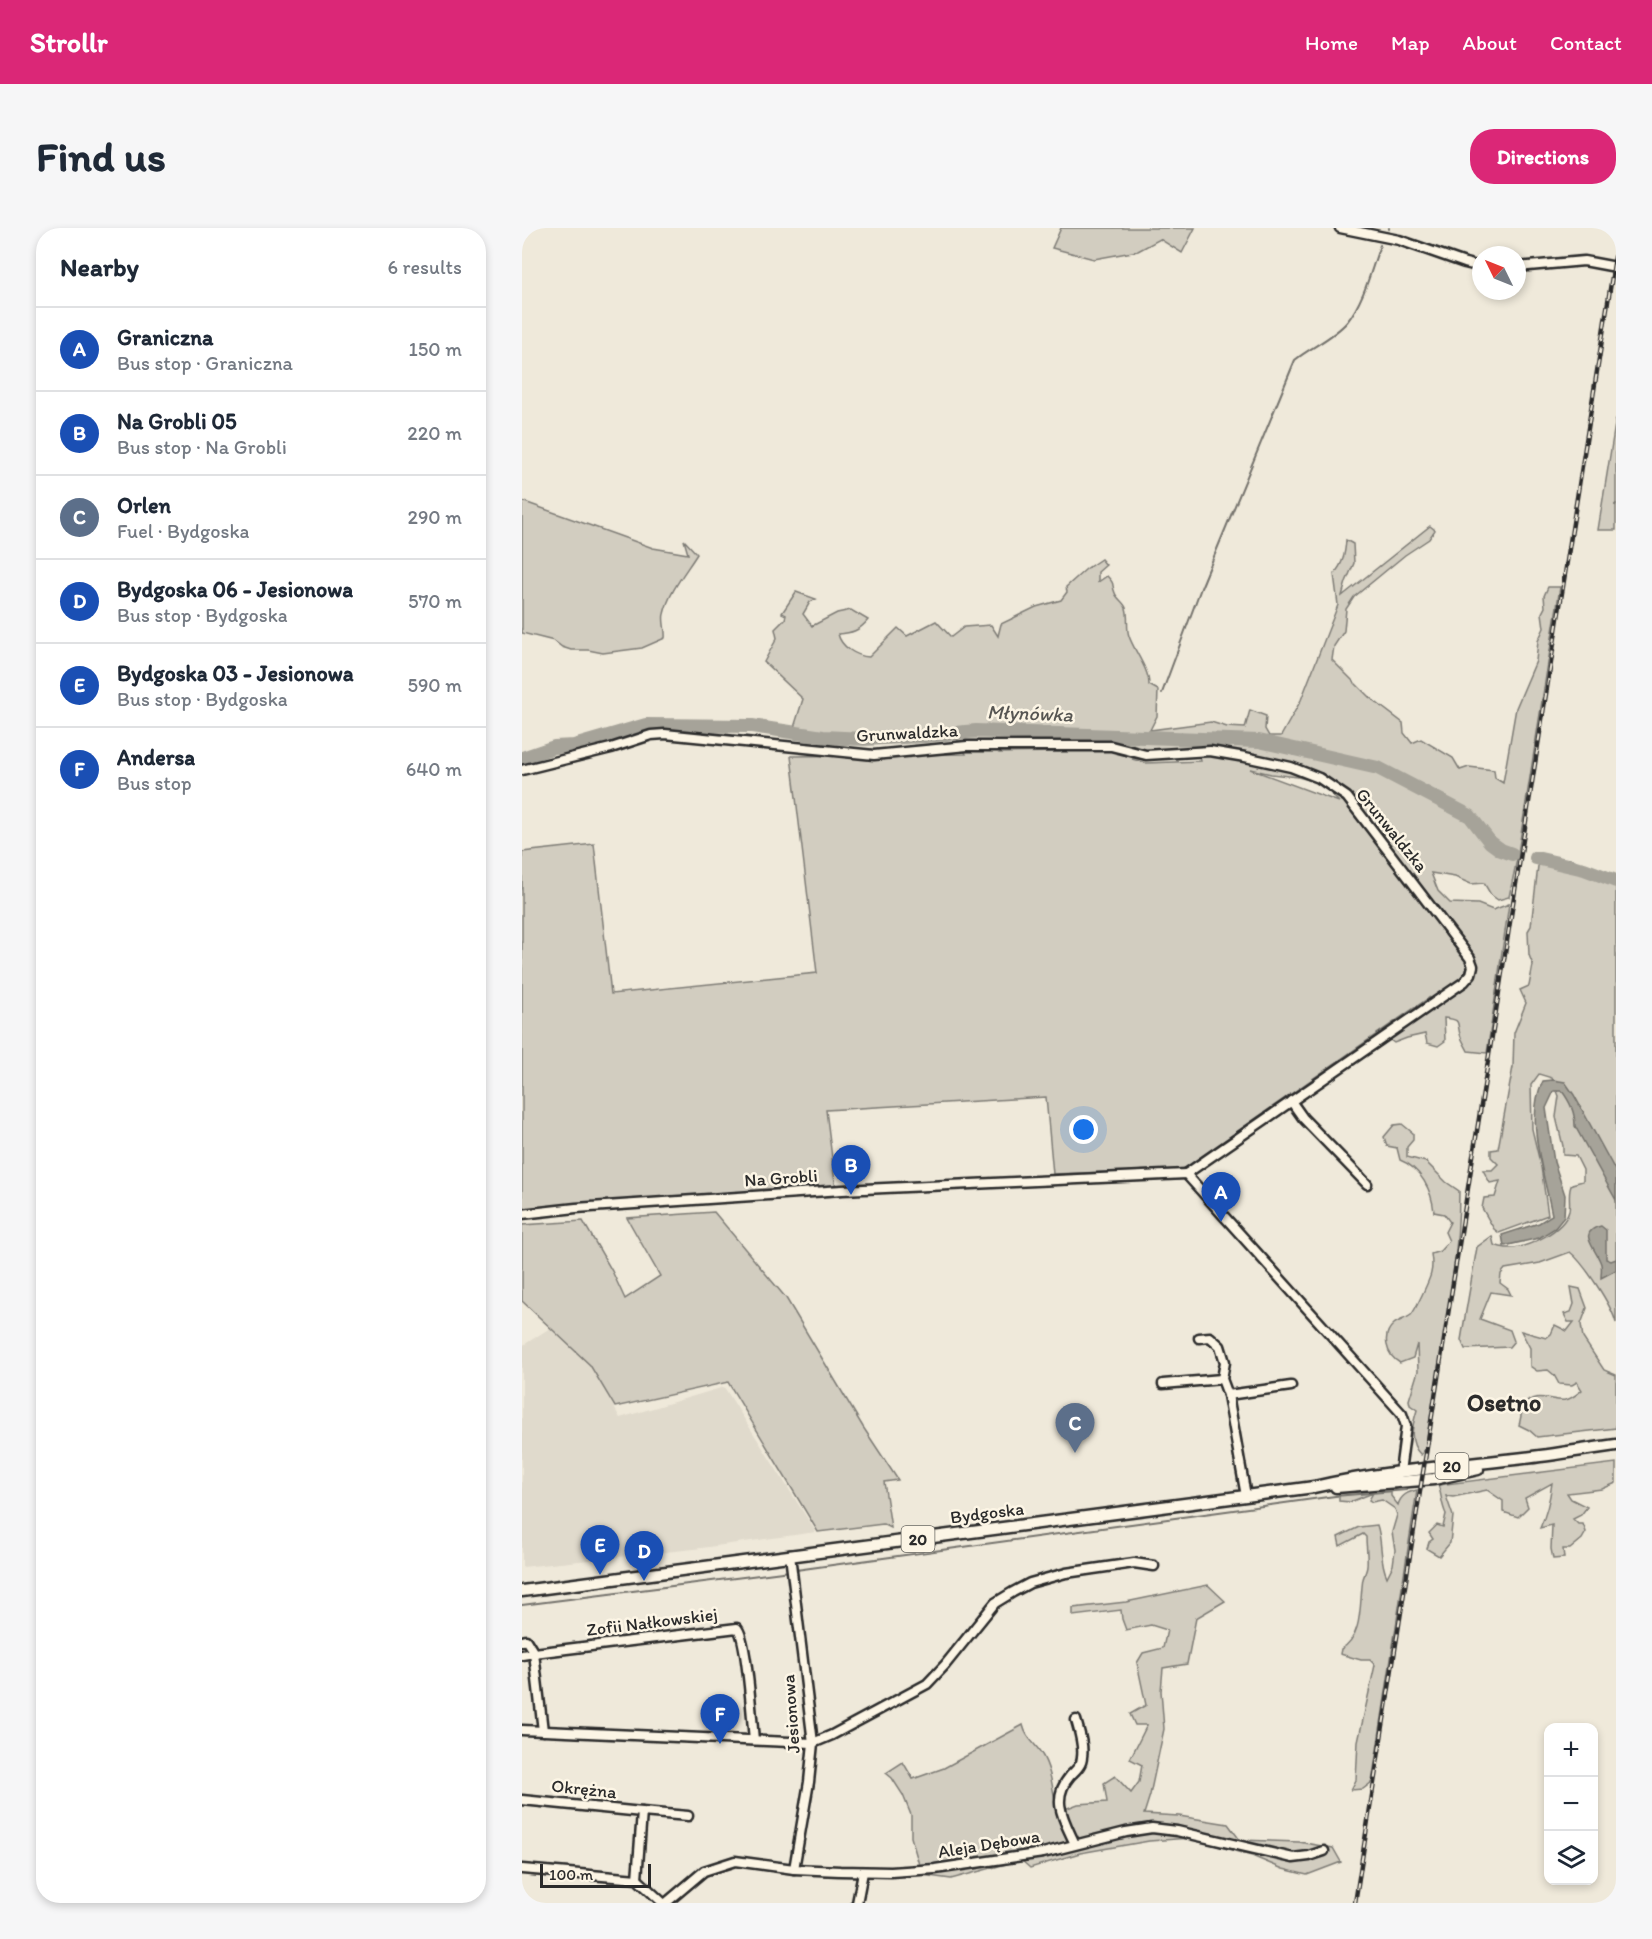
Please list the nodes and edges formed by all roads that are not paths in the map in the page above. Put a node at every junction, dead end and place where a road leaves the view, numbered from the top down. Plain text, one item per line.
1 (1340, 228) edge
2 (1472, 265) edge
3 (1526, 266) edge
4 (1616, 267) edge
5 (522, 770) edge
6 (1291, 1101) junction
7 (1186, 1174) junction
8 (1367, 1184) dead end
9 (522, 1214) edge
10 (1199, 1338) dead end
11 (1222, 1379) junction
12 (1163, 1384) dead end
13 (1291, 1386) dead end
14 (1228, 1395) junction
15 (1616, 1445) edge
16 (1528, 1458) junction
17 (1400, 1472) junction
18 (1387, 1482) junction
19 (1314, 1487) junction
20 (1246, 1496) junction
21 (790, 1555) junction
22 (1154, 1566) dead end
23 (522, 1591) edge
24 (522, 1641) edge
25 (534, 1653) junction
26 (522, 1656) edge
27 (1076, 1720) dead end
28 (522, 1730) edge
29 (543, 1731) junction
30 (754, 1740) junction
31 (813, 1743) junction
32 (522, 1800) edge
33 (642, 1812) junction
34 (688, 1816) dead end
35 (1075, 1844) junction
36 (1324, 1851) dead end
37 (522, 1869) edge
38 (794, 1869) junction
39 (863, 1872) junction
40 (637, 1879) junction
41 (664, 1903) edge
42 (857, 1903) edge

1 - 2 street
3 - 4 street
5 - 6 street, Grunwaldzka
6 - 7 street
6 - 8 street
7 - 9 street, Na Grobli
7 - 17 street
10 - 11 street
11 - 12 street
11 - 14 street
13 - 14 street
14 - 20 street
15 - 16 main road, Bydgoska / 20
16 - 17 main road, Bydgoska / 20
16 - 18 main road, Bydgoska / 20
17 - 18 street
17 - 19 main road, Bydgoska / 20
18 - 19 main road, Bydgoska / 20
19 - 20 main road, Bydgoska / 20
20 - 21 main road, Bydgoska / 20
21 - 23 main road, Bydgoska / 20
21 - 31 street, Jesionowa
22 - 31 street
24 - 25 street
25 - 26 street
25 - 29 street
25 - 30 street, Zofii Nałkowskiej
27 - 35 street
28 - 29 street
29 - 30 street
30 - 31 street
31 - 38 street, Jesionowa
32 - 33 street, Okrężna
33 - 34 street, Okrężna
33 - 40 street
35 - 36 street, Aleja Dębowa
35 - 39 street, Aleja Dębowa
37 - 40 street
38 - 39 street, Aleja Dębowa
38 - 41 street, Aleja Dębowa
39 - 42 street
40 - 41 street

